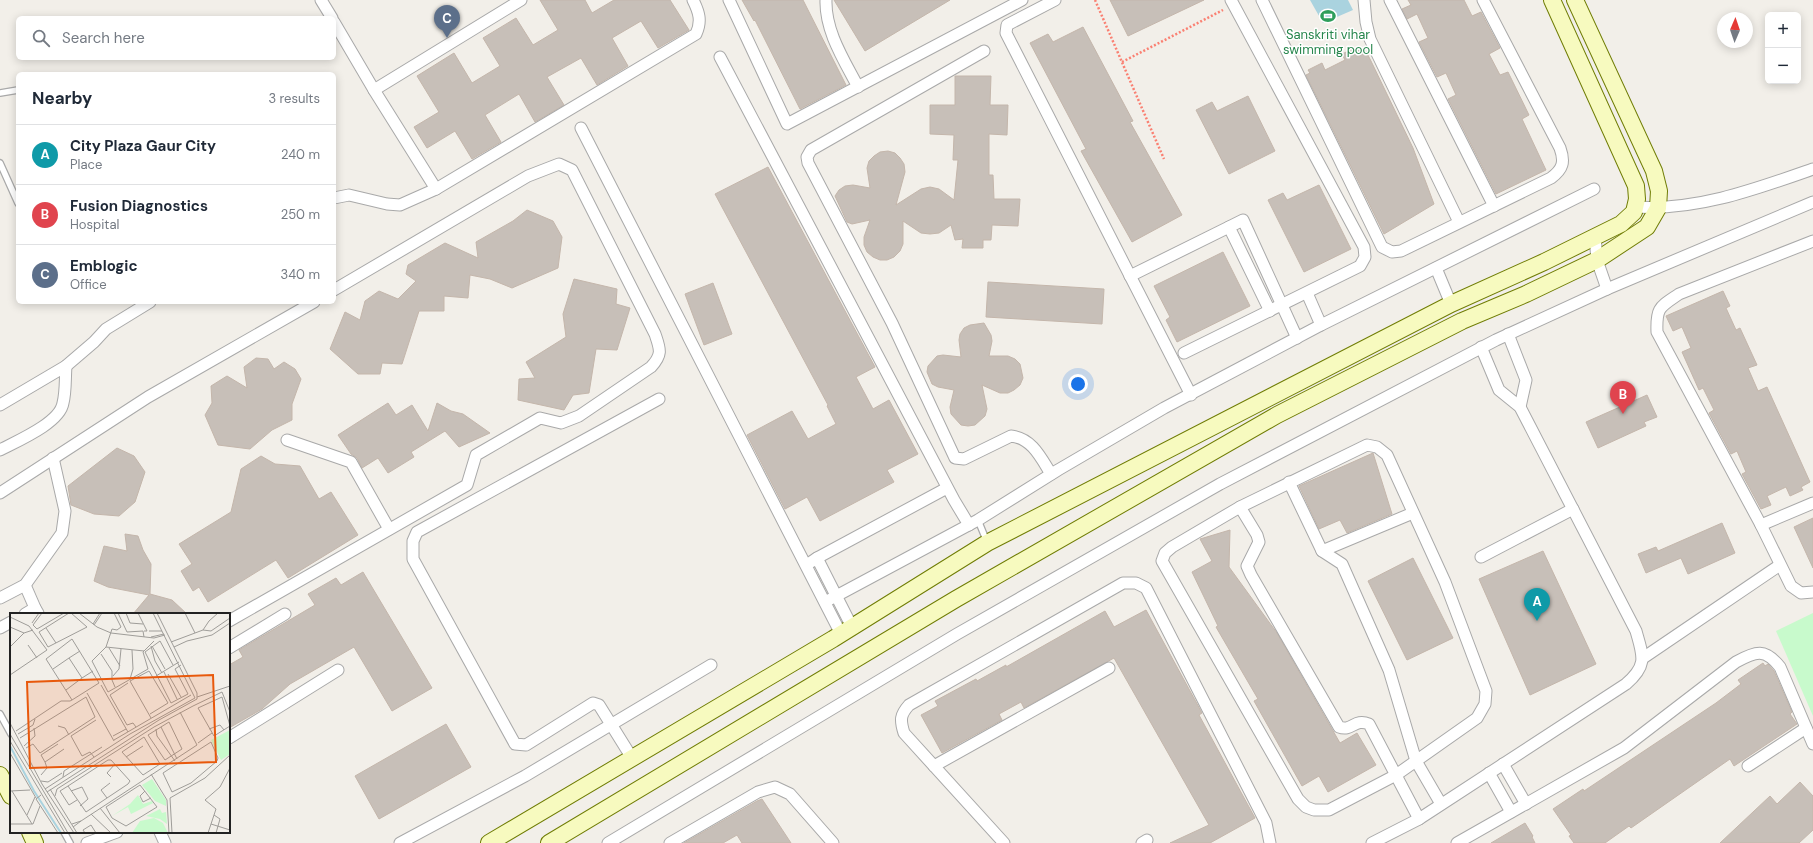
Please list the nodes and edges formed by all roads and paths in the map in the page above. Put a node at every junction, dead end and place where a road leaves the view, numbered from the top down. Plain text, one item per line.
1 (321, 0) edge
2 (521, 0) edge
3 (693, 0) edge
4 (729, 0) edge
5 (826, 0) edge
6 (1022, 0) edge
7 (1055, 0) edge
8 (1095, 0) edge
9 (1262, 0) edge
10 (1364, 0) edge
11 (1390, 0) edge
12 (1483, 0) edge
13 (1552, 0) edge
14 (1575, 0) edge
15 (1232, 2) edge
16 (1009, 4) edge
17 (331, 16) edge
18 (336, 25) edge
19 (984, 51) dead end
20 (720, 57) dead end
21 (1122, 62) junction
22 (858, 86) junction
23 (16, 90) edge
24 (374, 90) junction
25 (0, 93) edge
26 (581, 128) dead end
27 (1164, 159) dead end
28 (0, 163) edge
29 (1813, 169) edge
30 (436, 189) junction
31 (1594, 189) dead end
32 (336, 198) edge
33 (16, 199) edge
34 (1813, 202) edge
35 (1494, 206) junction
36 (1635, 207) junction
37 (1658, 208) junction
38 (1459, 222) junction
39 (1229, 227) junction
40 (1595, 236) junction
41 (1813, 241) edge
42 (1597, 260) junction
43 (1436, 268) junction
44 (1130, 276) junction
45 (336, 289) edge
46 (1607, 289) junction
47 (1307, 293) junction
48 (147, 304) edge
49 (311, 304) edge
50 (1451, 304) junction
51 (1283, 305) junction
52 (1270, 311) junction
53 (1321, 325) junction
54 (1508, 334) junction
55 (1297, 338) junction
56 (1481, 348) junction
57 (1184, 353) dead end
58 (66, 366) junction
59 (1191, 395) junction
60 (659, 399) dead end
61 (0, 405) edge
62 (1520, 407) junction
63 (287, 440) dead end
64 (0, 450) edge
65 (54, 458) junction
66 (1050, 474) junction
67 (1289, 482) junction
68 (947, 488) junction
69 (0, 493) edge
70 (1813, 503) edge
71 (1240, 507) junction
72 (1573, 509) junction
73 (1413, 513) junction
74 (974, 522) junction
75 (1761, 525) junction
76 (389, 529) junction
77 (988, 543) junction
78 (1322, 551) junction
79 (1481, 557) dead end
80 (817, 558) junction
81 (805, 565) junction
82 (1780, 565) junction
83 (24, 585) junction
84 (1813, 592) edge
85 (836, 596) junction
86 (0, 598) edge
87 (825, 602) junction
88 (36, 611) edge
89 (285, 614) dead end
90 (230, 620) edge
91 (10, 623) edge
92 (0, 628) edge
93 (846, 630) junction
94 (230, 647) edge
95 (1643, 658) junction
96 (711, 665) dead end
97 (1109, 668) dead end
98 (338, 670) dead end
99 (0, 714) edge
100 (610, 725) junction
101 (1806, 728) junction
102 (10, 732) edge
103 (230, 737) edge
104 (1813, 744) edge
105 (632, 758) junction
106 (1416, 761) junction
107 (1503, 764) junction
108 (934, 766) junction
109 (1748, 766) dead end
110 (1489, 773) junction
111 (0, 775) edge
112 (1396, 775) junction
113 (10, 794) edge
114 (1441, 804) junction
115 (1526, 804) junction
116 (1511, 812) junction
117 (1419, 819) junction
118 (30, 833) edge
119 (65, 833) edge
120 (114, 833) edge
121 (160, 833) edge
122 (826, 841) edge
123 (35, 843) edge
124 (70, 843) edge
125 (87, 843) edge
126 (165, 843) edge
127 (400, 843) edge
128 (489, 843) edge
129 (550, 843) edge
130 (608, 843) edge
131 (670, 843) edge
132 (1004, 843) edge
133 (1270, 843) edge
134 (1372, 843) edge
135 (1457, 843) edge

1 - 17 street
2 - 24 street
3 - 30 street
4 - 22 street
5 - 22 street
6 - 16 street
7 - 44 street
8 - 21 path
9 - 38 street
10 - 38 street
11 - 35 street
12 - 35 street
13 - 36 street
14 - 37 street
15 - 21 path
15 - 47 street
16 - 22 street
18 - 24 street
19 - 66 street
20 - 68 street
21 - 27 path
23 - 25 lane
24 - 30 street
26 - 81 street
28 - 33 lane
29 - 37 street
30 - 32 street
31 - 43 street
34 - 46 street
35 - 38 street
36 - 37 street
36 - 40 street
37 - 42 street
39 - 44 street
39 - 51 street
39 - 52 street
40 - 42 street
40 - 50 street
41 - 75 street
42 - 46 street
42 - 129 street
43 - 50 street
43 - 53 street
44 - 59 street
45 - 76 street
46 - 54 street
47 - 51 street
47 - 53 street
48 - 58 street
49 - 65 street
50 - 77 street
51 - 52 street
51 - 55 street
52 - 57 street
53 - 55 street
54 - 56 street
54 - 62 street
55 - 59 street
56 - 62 street
56 - 130 street
58 - 61 street
58 - 64 street
59 - 66 street
60 - 100 street
62 - 72 street
63 - 76 street
65 - 69 street
65 - 83 street
66 - 74 street
67 - 71 street
67 - 73 street
67 - 78 street
68 - 74 street
68 - 80 street
70 - 75 street
71 - 112 street
71 - 112 street
72 - 79 street
72 - 95 street
73 - 78 street
73 - 106 street
74 - 77 lane
74 - 85 street
75 - 82 street
76 - 90 street
77 - 93 street
78 - 106 street
80 - 81 street
80 - 85 street
81 - 87 street
82 - 84 street
82 - 95 street
83 - 86 street
83 - 88 street
85 - 87 street
85 - 93 street
87 - 93 street
89 - 94 street
91 - 92 street
93 - 105 street
95 - 107 street
96 - 100 street
97 - 108 street
98 - 103 street
99 - 102 lane
100 - 105 street
100 - 127 street
101 - 104 street
101 - 109 street
101 - 115 street
105 - 128 street
106 - 112 street
106 - 114 street
107 - 110 street
107 - 115 street
108 - 132 street
108 - 133 street
110 - 114 street
110 - 116 street
111 - 113 street
112 - 117 street
114 - 117 street
115 - 116 street
116 - 135 street
117 - 134 street
118 - 123 street
119 - 124 lane
120 - 125 street
121 - 126 street
122 - 131 street

